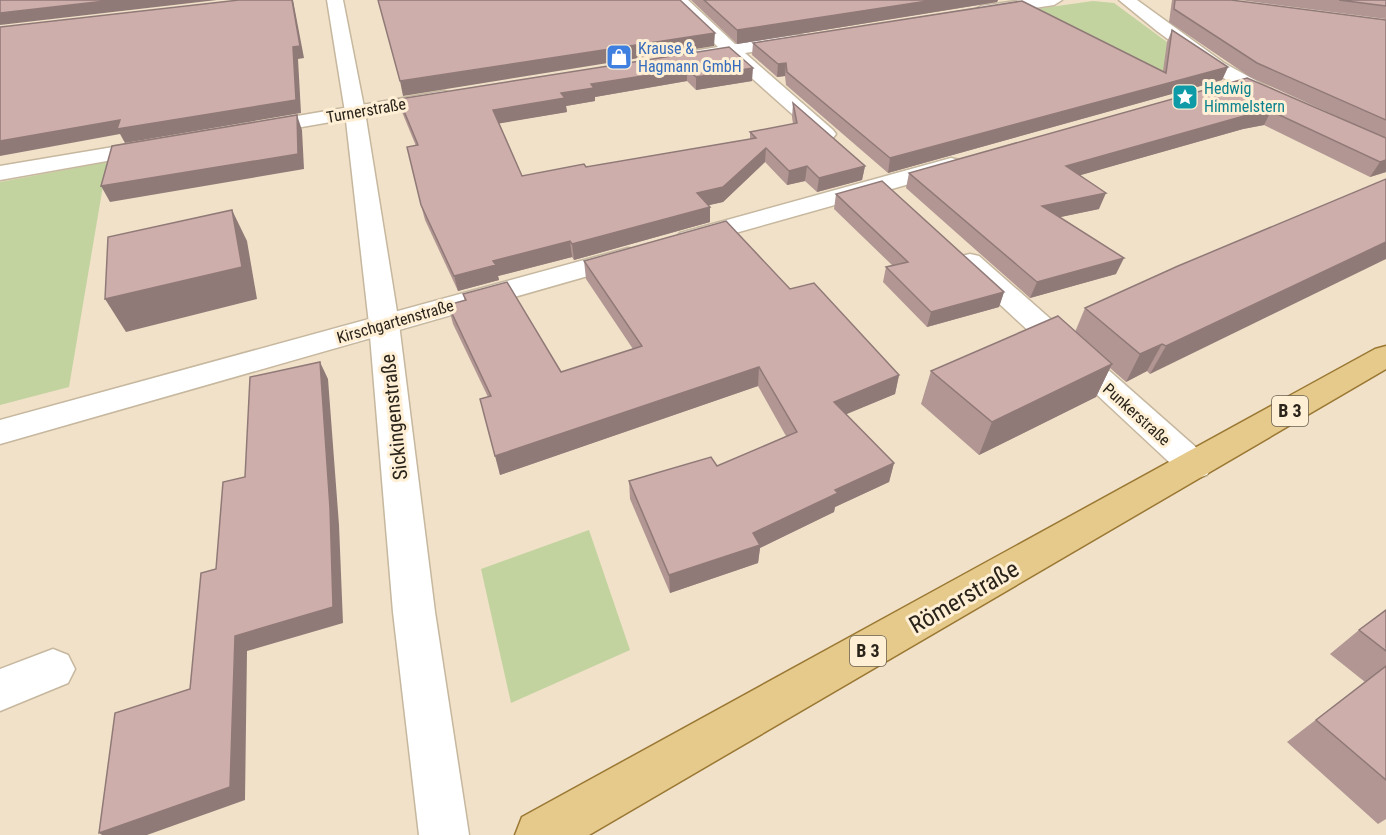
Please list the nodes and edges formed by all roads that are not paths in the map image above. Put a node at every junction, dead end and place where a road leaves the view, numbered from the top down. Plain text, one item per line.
1 (335, 0) edge
2 (679, 0) edge
3 (1054, 0) edge
4 (1127, 0) edge
5 (966, 14) edge
6 (813, 37) edge
7 (731, 50) junction
8 (672, 60) edge
9 (1242, 83) junction
10 (1207, 93) edge
11 (460, 94) edge
12 (1293, 107) edge
13 (355, 112) junction
14 (240, 131) edge
15 (172, 143) edge
16 (839, 144) edge
17 (976, 158) edge
18 (0, 173) edge
19 (875, 176) junction
20 (911, 208) edge
21 (946, 240) edge
22 (384, 324) junction
23 (1386, 356) edge
24 (0, 432) edge
25 (1195, 466) junction
26 (53, 669) dead end
27 (0, 690) edge
28 (444, 835) edge
29 (540, 835) edge

1 - 13 street, Sickingenstraße
2 - 7 street
3 - 5 street
4 - 9 street
6 - 7 street
7 - 8 street
7 - 16 street
9 - 10 street
9 - 12 street
11 - 13 street, Turnerstraße
13 - 14 street, Turnerstraße
13 - 22 street, Sickingenstraße
15 - 18 street
17 - 19 street, Kirschgartenstraße
19 - 20 street
19 - 22 street, Kirschgartenstraße
21 - 25 street, Punkerstraße
22 - 24 street, Kirschgartenstraße
22 - 28 street, Sickingenstraße
23 - 25 main road, Römerstraße / B 3
25 - 29 main road, Römerstraße / B 3
26 - 27 street

